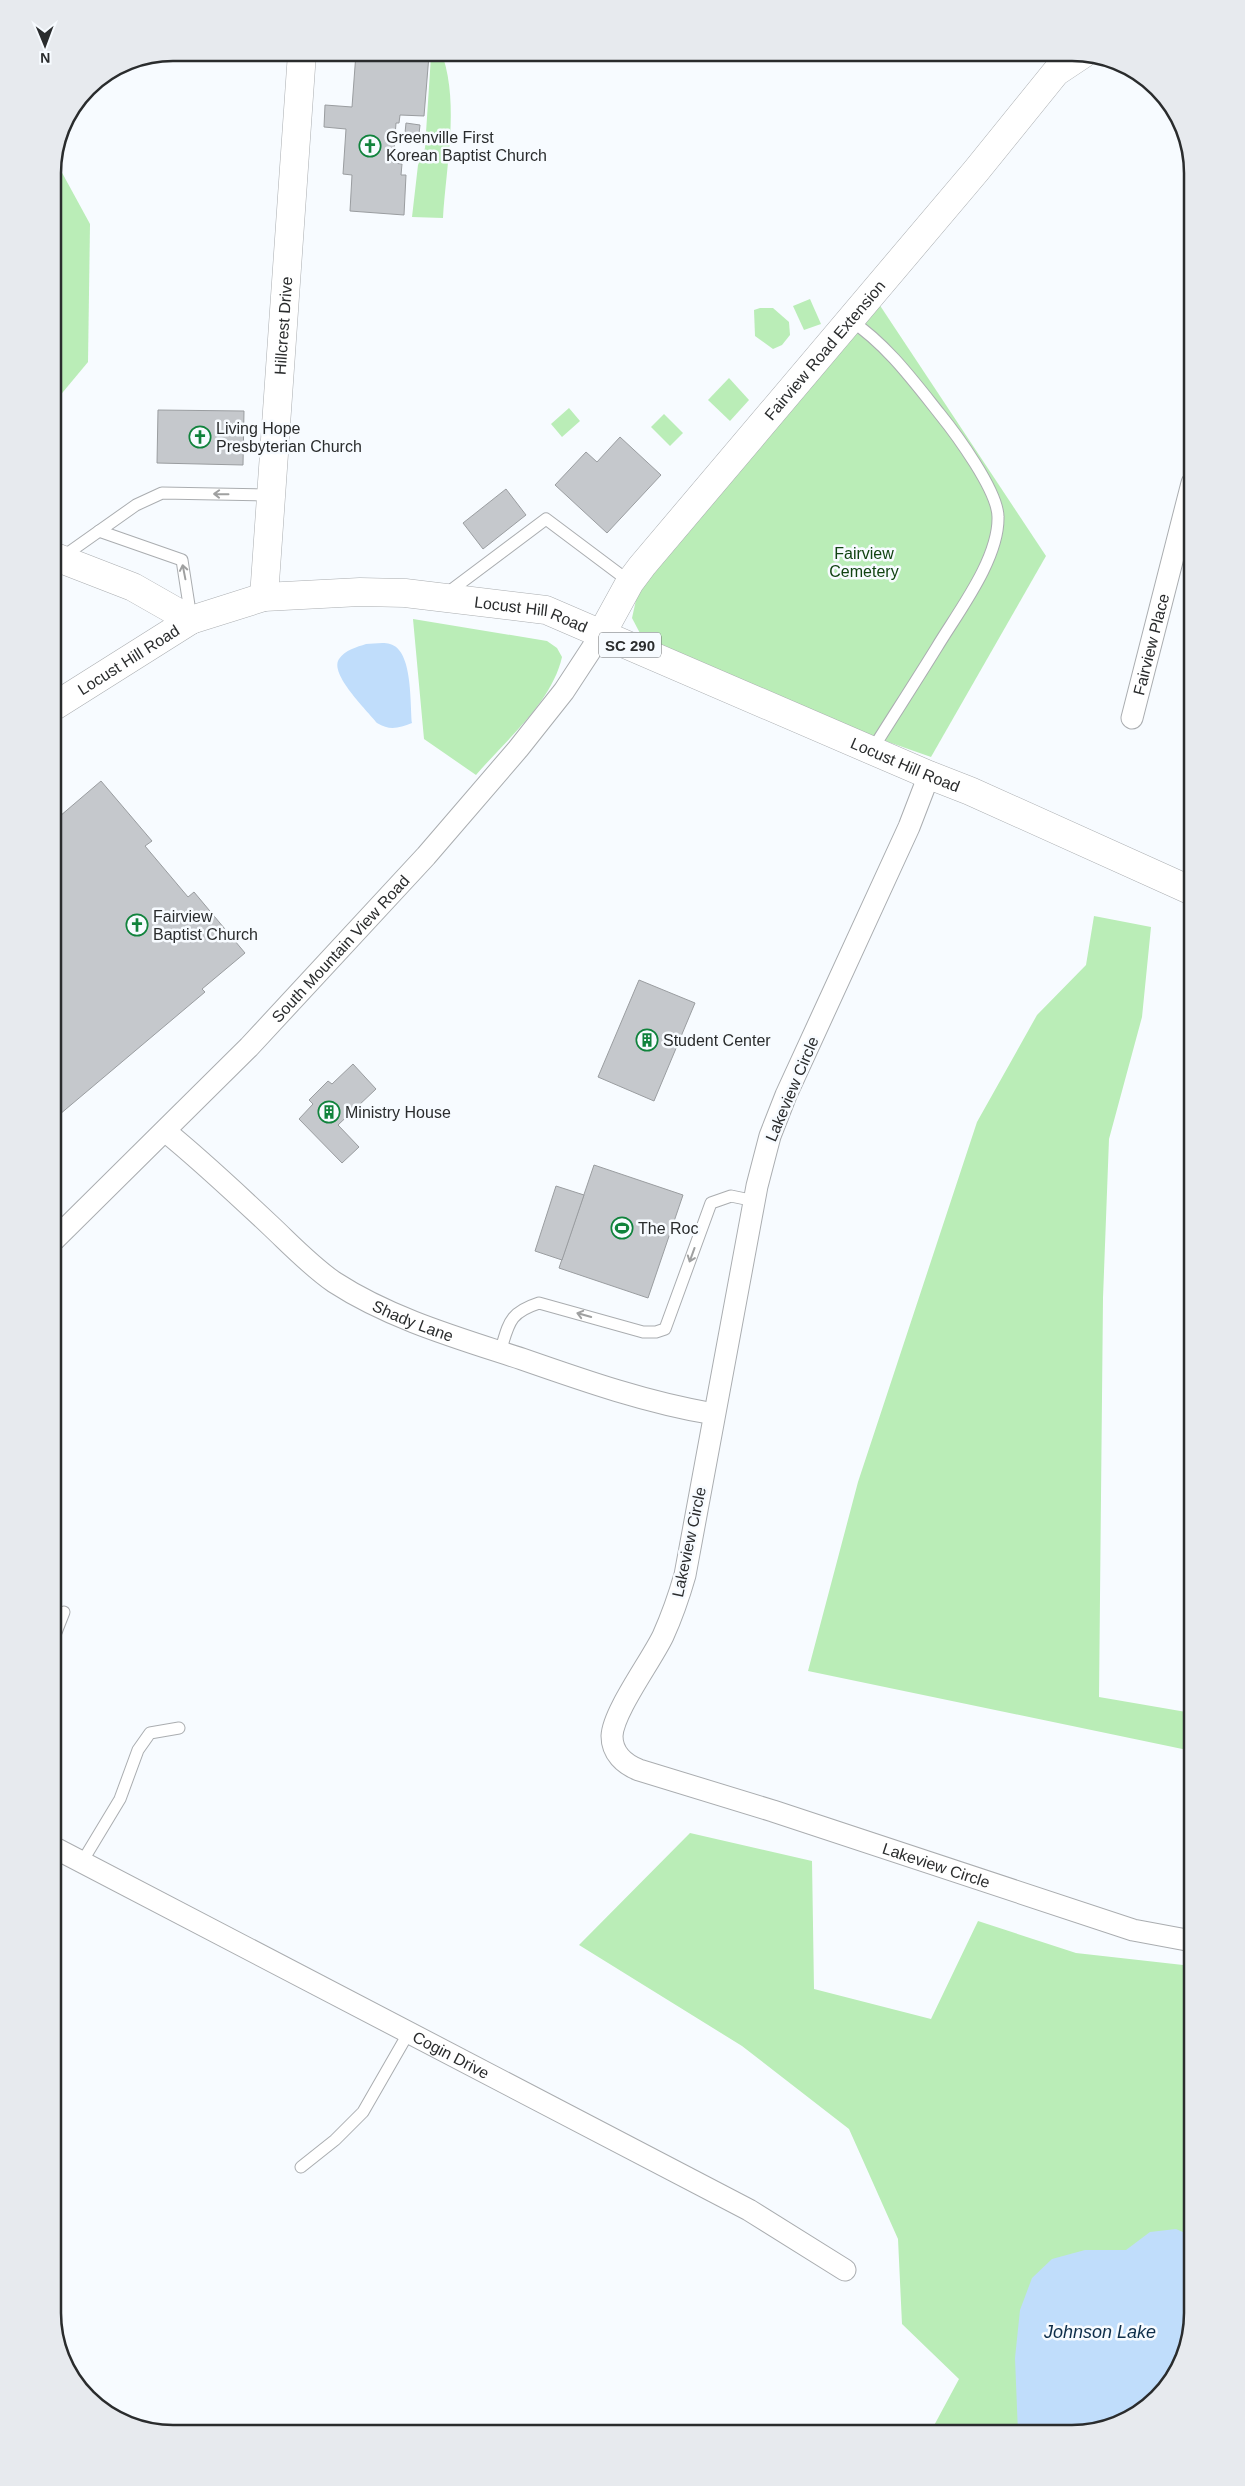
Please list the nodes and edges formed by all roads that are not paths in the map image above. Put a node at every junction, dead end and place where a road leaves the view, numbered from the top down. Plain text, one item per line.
1 (301, 61) edge
2 (1073, 61) edge
3 (850, 320) junction
4 (270, 494) junction
5 (1184, 514) edge
6 (99, 531) junction
7 (61, 555) edge
8 (61, 559) edge
9 (630, 582) junction
10 (442, 596) junction
11 (264, 597) junction
12 (191, 620) junction
13 (602, 633) junction
14 (61, 702) edge
15 (1132, 718) dead end
16 (872, 750) junction
17 (929, 775) junction
18 (1184, 887) edge
19 (165, 1131) junction
20 (755, 1201) junction
21 (61, 1233) edge
22 (500, 1352) junction
23 (714, 1414) junction
24 (64, 1612) dead end
25 (61, 1620) edge
26 (179, 1728) dead end
27 (61, 1852) edge
28 (82, 1862) junction
29 (1184, 1940) edge
30 (409, 2032) junction
31 (301, 2167) dead end
32 (845, 2270) dead end

1 - 4 street, Hillcrest Drive
2 - 3 street, Fairview Road Extension
3 - 9 street, Fairview Road Extension
3 - 16 lane
4 -> 6 lane
4 - 11 street, Hillcrest Drive
5 - 15 street, Fairview Place
6 - 7 lane
12 -> 6 lane
8 - 12 street
9 - 10 lane
9 - 13 street, Fairview Road Extension
10 - 11 street, Locust Hill Road / SC 290
10 - 13 street, Locust Hill Road / SC 290
11 - 12 street, Locust Hill Road / SC 290
12 - 14 street, Locust Hill Road / SC 290
13 - 16 street, Locust Hill Road / SC 290
13 - 19 street, South Mountain View Road
16 - 17 street, Locust Hill Road / SC 290
17 - 18 street, Locust Hill Road / SC 290
17 - 20 street, Lakeview Circle
19 - 21 street, South Mountain View Road
19 - 22 street, Shady Lane
20 -> 22 lane
20 - 23 street, Lakeview Circle
22 - 23 street, Shady Lane
23 - 29 street, Lakeview Circle
24 - 25 lane
26 - 28 lane
27 - 28 street, Cogin Drive
28 - 30 street, Cogin Drive
30 - 31 lane
30 - 32 street, Cogin Drive

